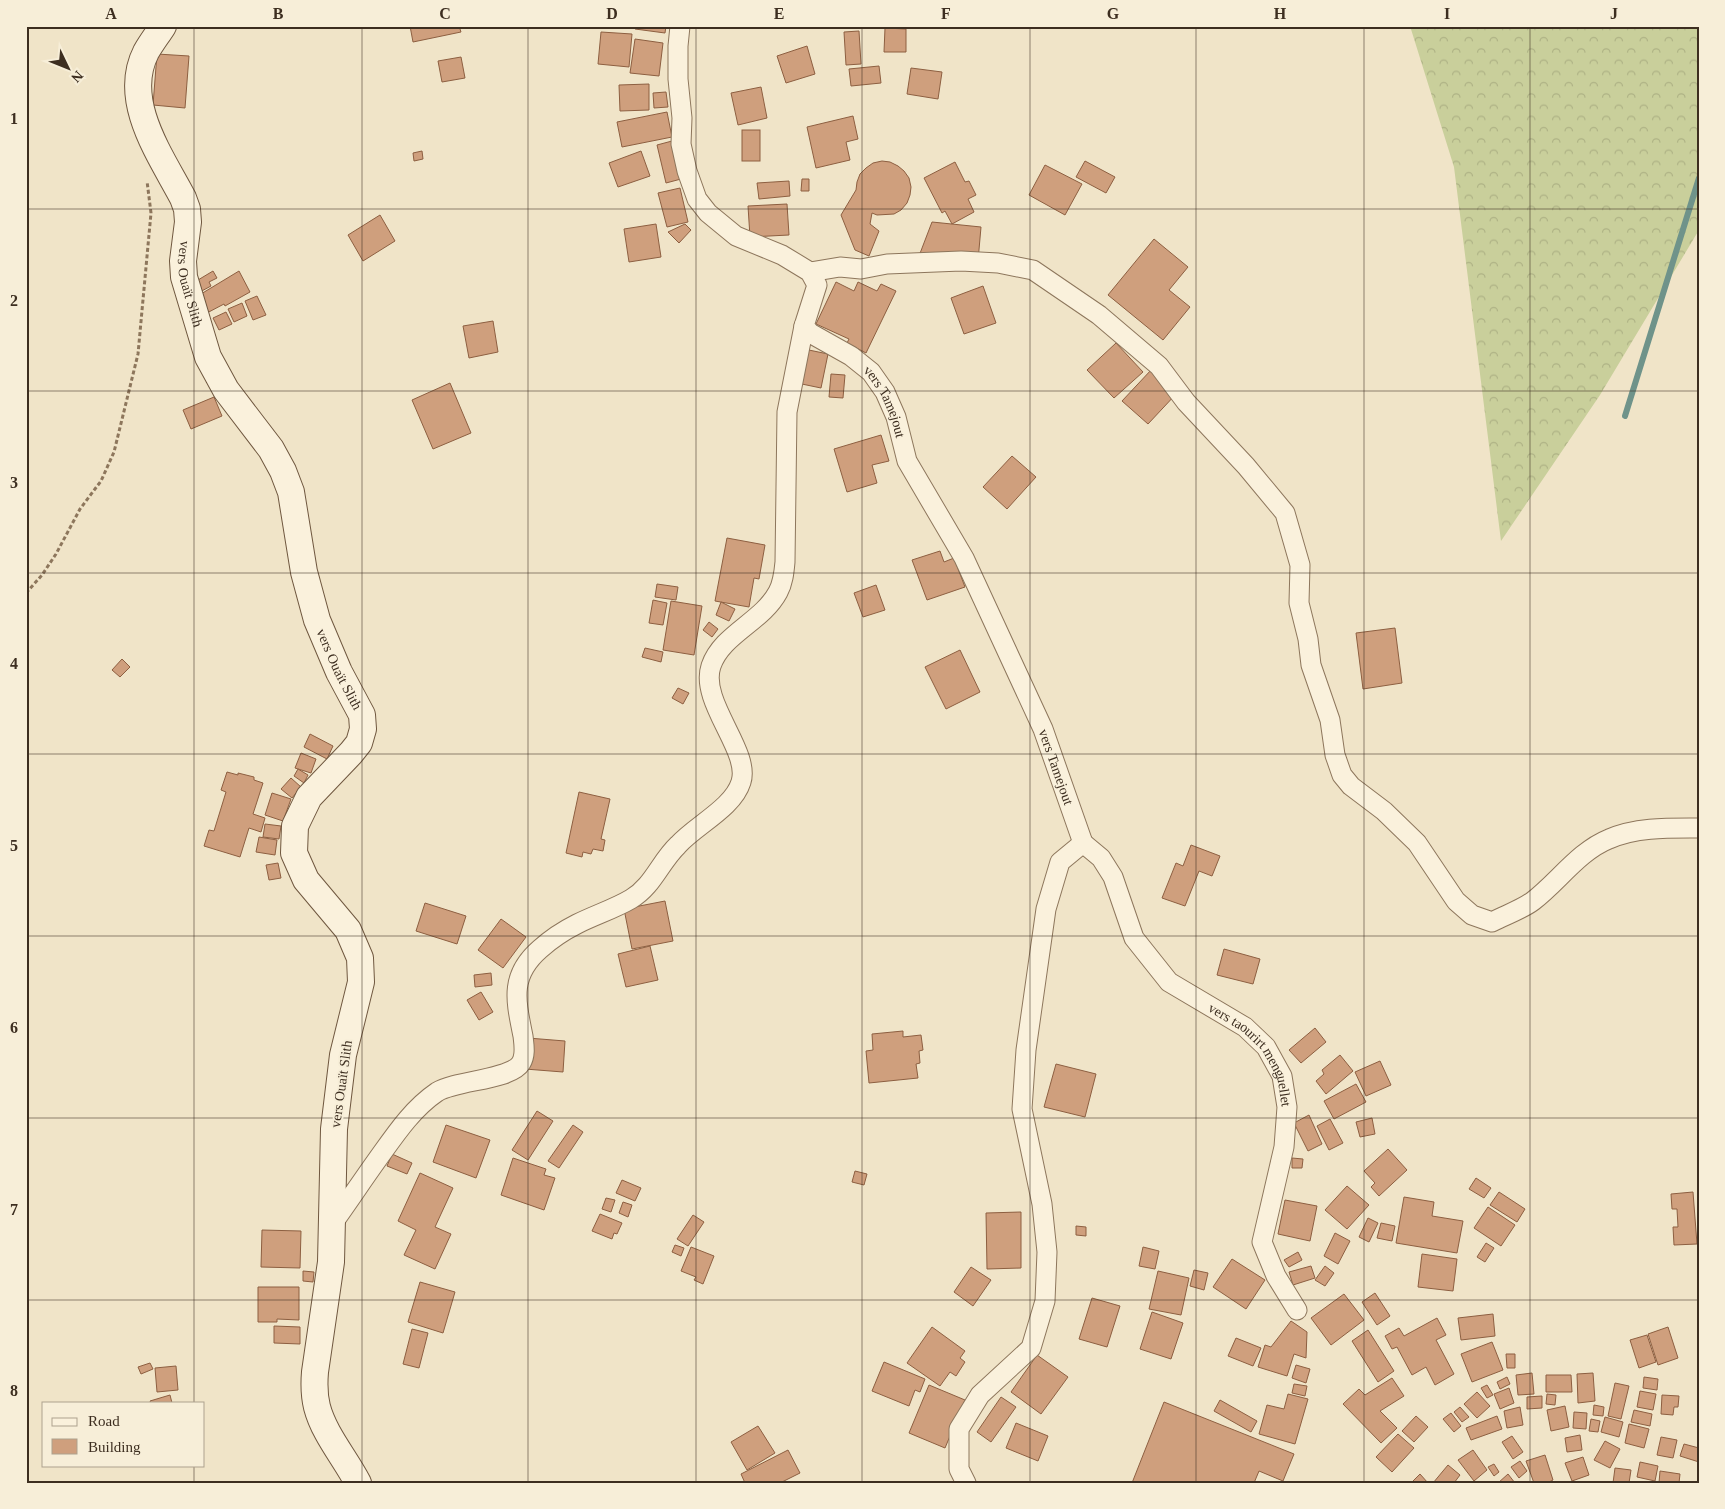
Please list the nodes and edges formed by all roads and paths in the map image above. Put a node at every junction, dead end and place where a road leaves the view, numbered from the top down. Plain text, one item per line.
1 (163, 26) edge
2 (680, 26) edge
3 (146, 180) dead end
4 (810, 272) junction
5 (804, 326) junction
6 (26, 593) edge
7 (1699, 828) edge
8 (1083, 843) junction
9 (333, 1223) junction
10 (1297, 1310) dead end
11 (358, 1483) edge
12 (966, 1483) edge

1 - 9 street, vers Ouaït Slith
2 - 4 street
3 - 6 path
4 - 5 street
4 - 7 street
5 - 8 street, vers Tamejout
5 - 9 street
8 - 10 street, vers taourirt menguellet
8 - 12 street
9 - 11 street, vers Ouaït Slith

